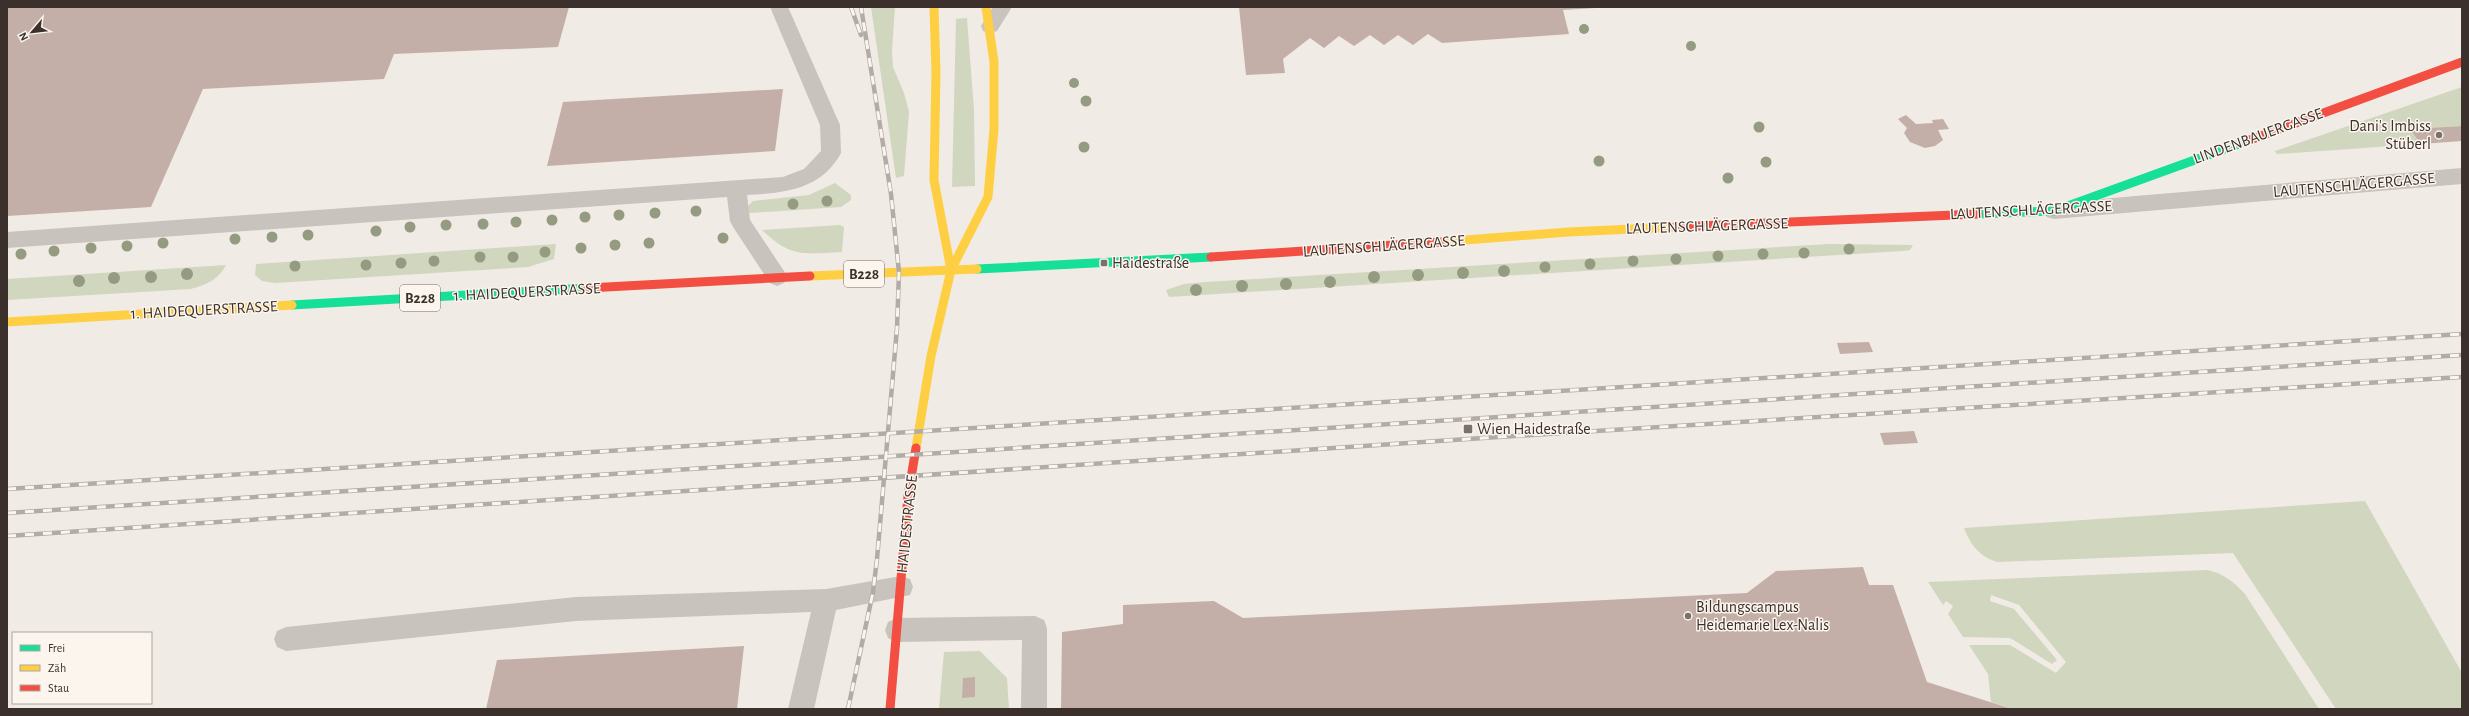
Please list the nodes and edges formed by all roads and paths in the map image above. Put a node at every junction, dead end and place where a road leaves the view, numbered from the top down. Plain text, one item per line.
1 (779, 7) edge
2 (934, 7) edge
3 (986, 7) edge
4 (1003, 7) edge
5 (990, 26) junction
6 (2462, 62) edge
7 (2462, 176) edge
8 (736, 188) junction
9 (2054, 211) junction
10 (7, 240) edge
11 (952, 270) junction
12 (777, 276) junction
13 (7, 322) edge
14 (901, 587) junction
15 (826, 600) junction
16 (897, 630) junction
17 (286, 639) dead end
18 (801, 709) edge
19 (890, 709) edge
20 (1034, 709) edge

1 - 8 street
2 - 11 main road, HAIDESTRASSE
3 - 5 main road, HAIDESTRASSE
4 - 5 street
5 - 11 main road, HAIDESTRASSE
6 - 9 main road, LINDENBAUERGASSE
7 - 9 street, LAUTENSCHLÄGERGASSE
8 - 10 street
8 - 12 street
9 - 11 main road, LAUTENSCHLÄGERGASSE
11 - 12 main road, 1. HAIDEQUERSTRASSE / B228
11 - 14 main road, HAIDESTRASSE
12 - 13 main road, 1. HAIDEQUERSTRASSE / B228
14 - 15 street
14 - 16 main road, HAIDESTRASSE
15 - 17 street
15 - 18 street
16 - 19 main road, HAIDESTRASSE
16 - 20 street

